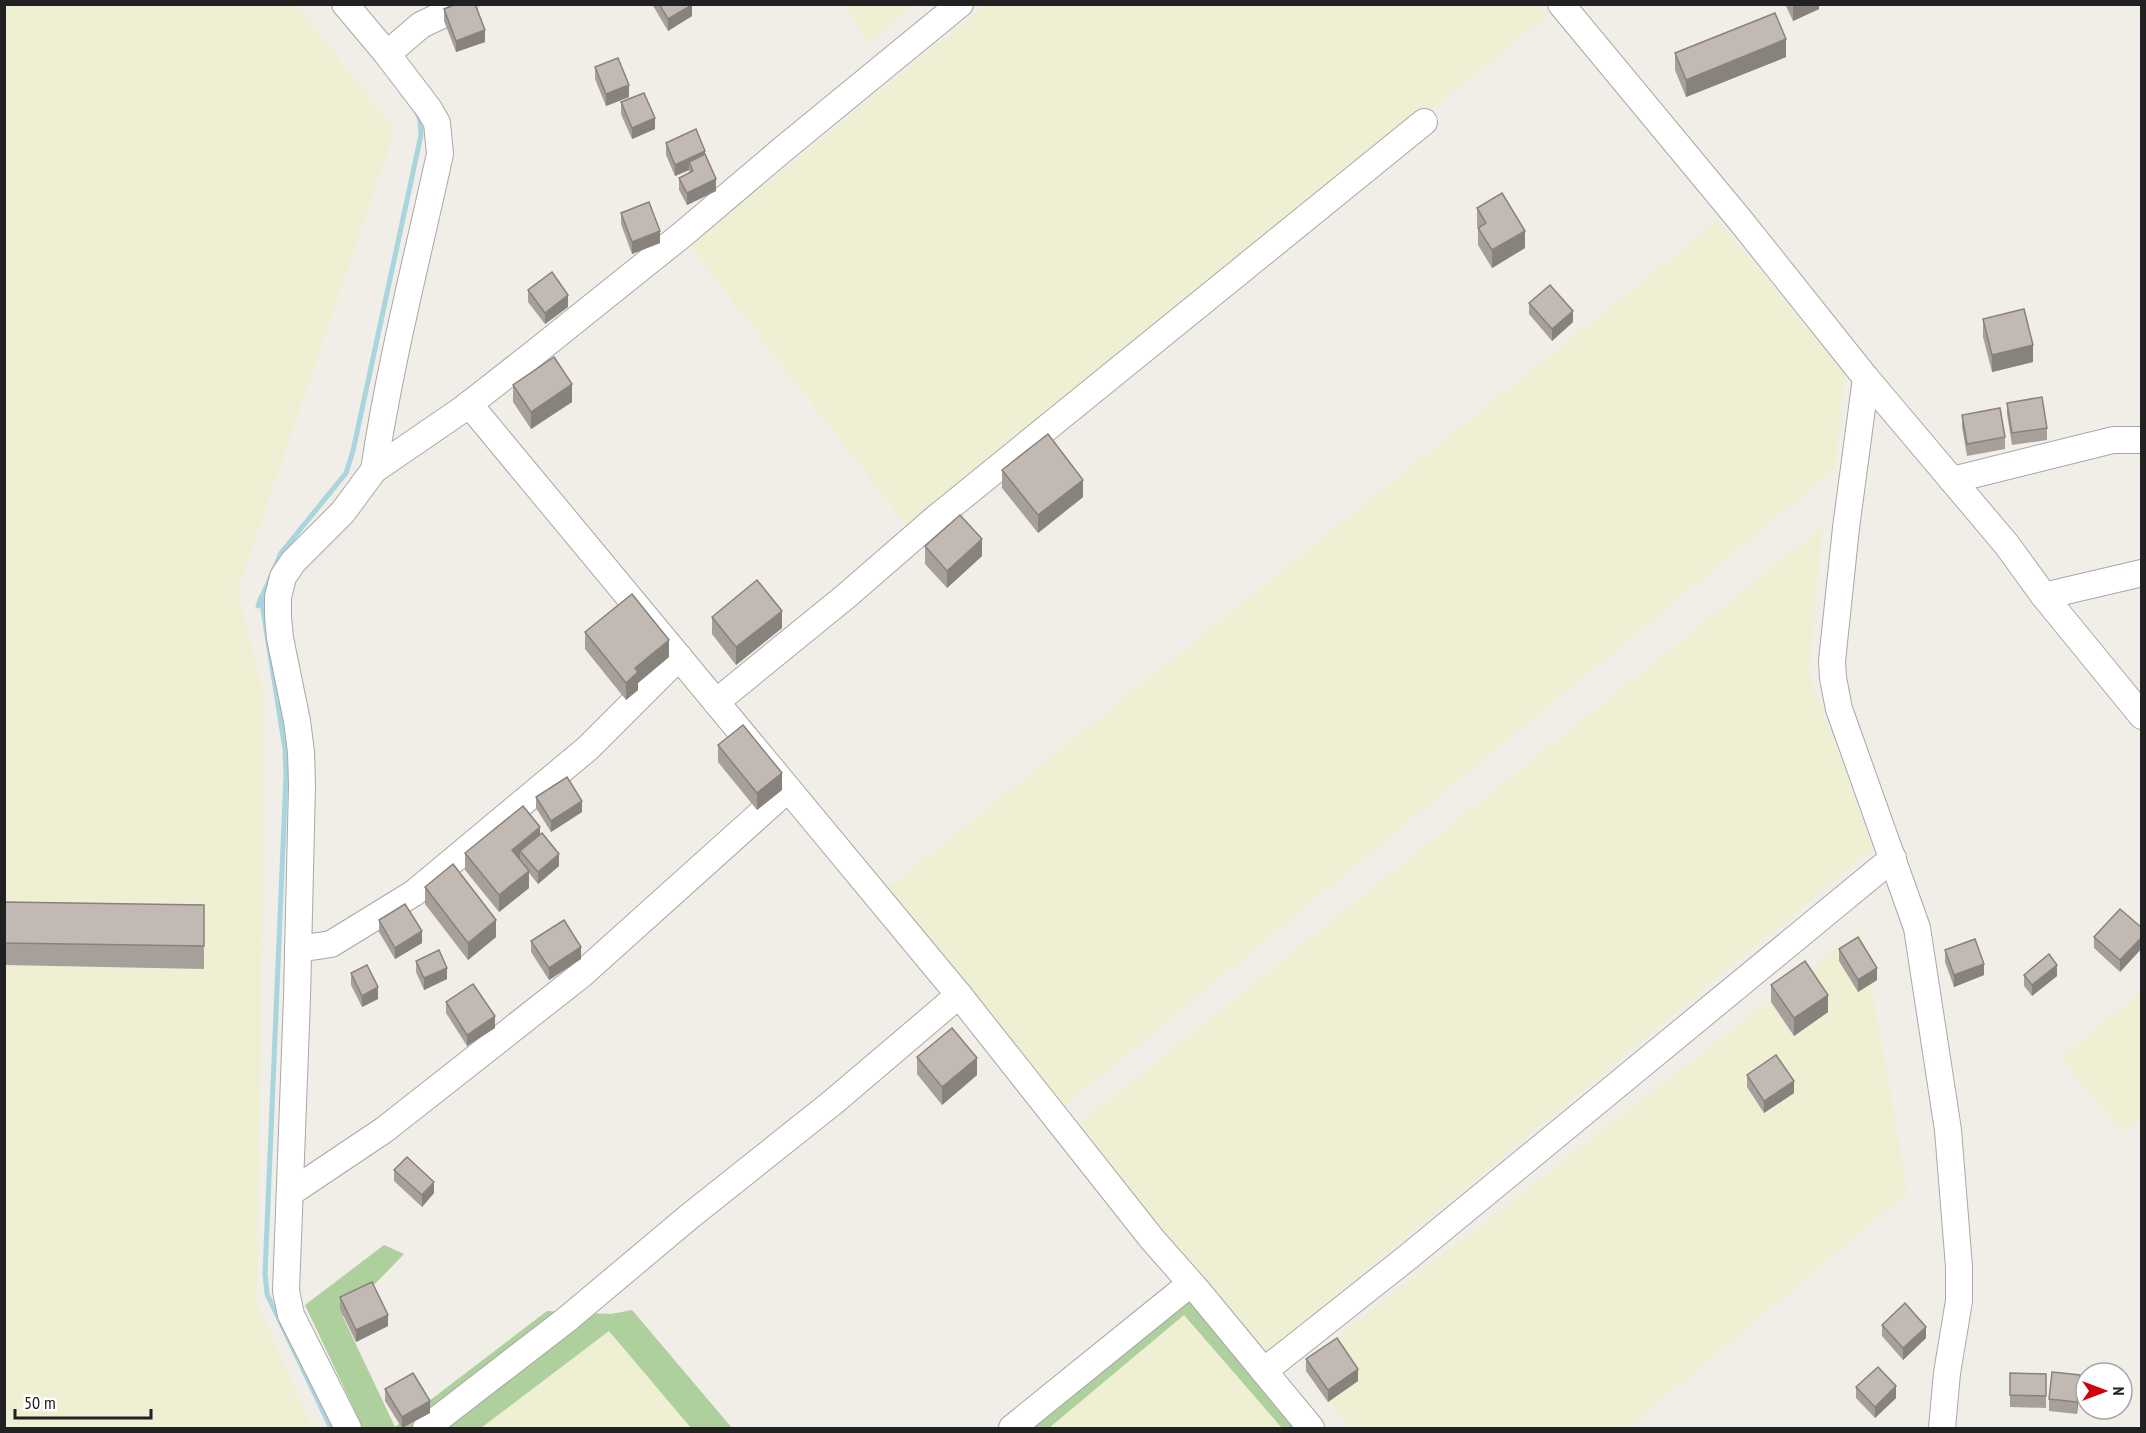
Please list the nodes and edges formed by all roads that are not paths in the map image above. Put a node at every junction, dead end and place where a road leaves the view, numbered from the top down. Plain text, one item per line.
1 (345, 4) edge
2 (465, 4) edge
3 (960, 4) edge
4 (1561, 4) edge
5 (387, 54) junction
6 (1424, 122) dead end
7 (1866, 378) junction
8 (469, 404) junction
9 (2142, 440) edge
10 (374, 470) junction
11 (1952, 480) junction
12 (2142, 573) edge
13 (2044, 596) junction
14 (679, 657) junction
15 (716, 702) junction
16 (2142, 716) edge
17 (788, 789) junction
18 (1893, 858) junction
19 (298, 949) junction
20 (959, 995) junction
21 (290, 1193) junction
22 (1190, 1284) junction
23 (1264, 1371) junction
24 (348, 1428) edge
25 (426, 1428) edge
26 (1012, 1428) edge
27 (1311, 1428) edge
28 (1942, 1428) edge

1 - 5 street
2 - 5 street
3 - 8 street
4 - 7 street
5 - 10 street
6 - 15 street
7 - 11 street
7 - 18 street
8 - 10 street
8 - 14 street
9 - 11 street
10 - 19 street
11 - 13 street
12 - 13 street
13 - 16 street
14 - 15 street
14 - 19 street
15 - 17 street
17 - 20 street
17 - 21 street
18 - 23 street
18 - 28 street
19 - 21 street
20 - 22 street
20 - 25 street
21 - 24 street
22 - 23 street
22 - 26 street
23 - 27 street

